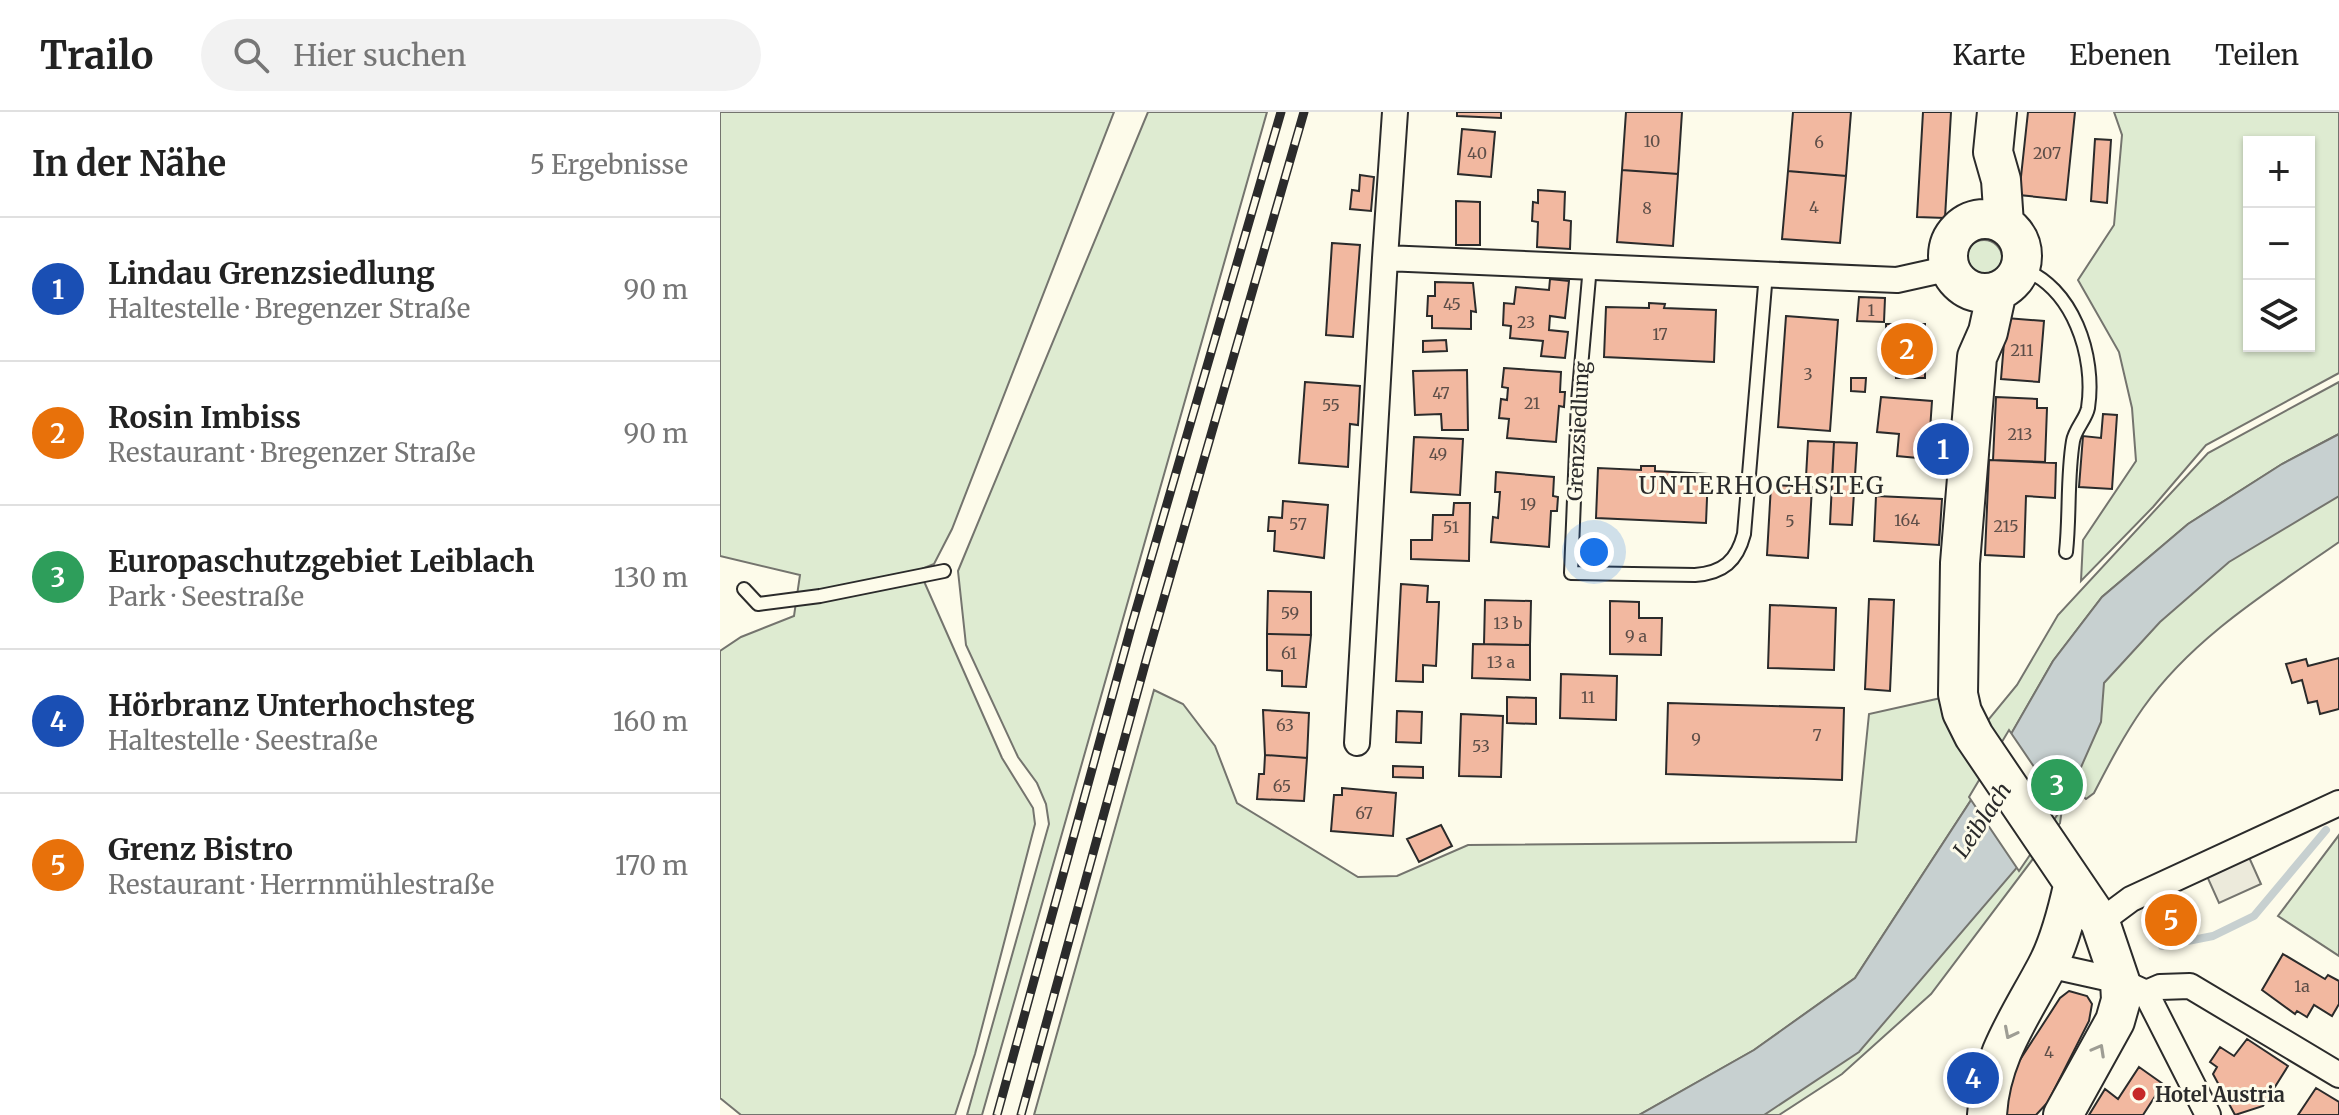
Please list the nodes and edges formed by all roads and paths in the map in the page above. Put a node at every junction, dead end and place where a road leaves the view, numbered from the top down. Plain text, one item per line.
1 (1395, 112) edge
2 (1997, 112) edge
3 (1993, 152) junction
4 (2004, 224) junction
5 (1965, 225) junction
6 (1385, 258) junction
7 (1590, 266) junction
8 (1766, 273) junction
9 (1982, 278) junction
10 (2066, 552) dead end
11 (944, 571) dead end
12 (744, 589) dead end
13 (1357, 743) dead end
14 (2339, 803) edge
15 (2064, 873) junction
16 (2100, 922) junction
17 (2048, 965) junction
18 (2133, 987) junction
19 (2339, 1075) edge
20 (1987, 1115) edge
21 (2063, 1115) edge
22 (2208, 1115) edge

1 - 6 street
2 - 3 main road
3 - 4 main road
3 - 5 main road
4 - 5 main road
4 - 9 main road
5 - 9 main road
6 - 7 street
6 - 13 street
7 - 8 street
7 - 8 lane, Grenzsiedlung
8 - 9 street
9 - 10 lane
9 - 15 main road
11 - 12 lane
14 - 16 street
15 - 16 main road
15 - 17 main road
16 - 18 main road
17 - 18 street
17 -> 20 main road
18 - 19 street
21 -> 18 main road
18 - 22 street

